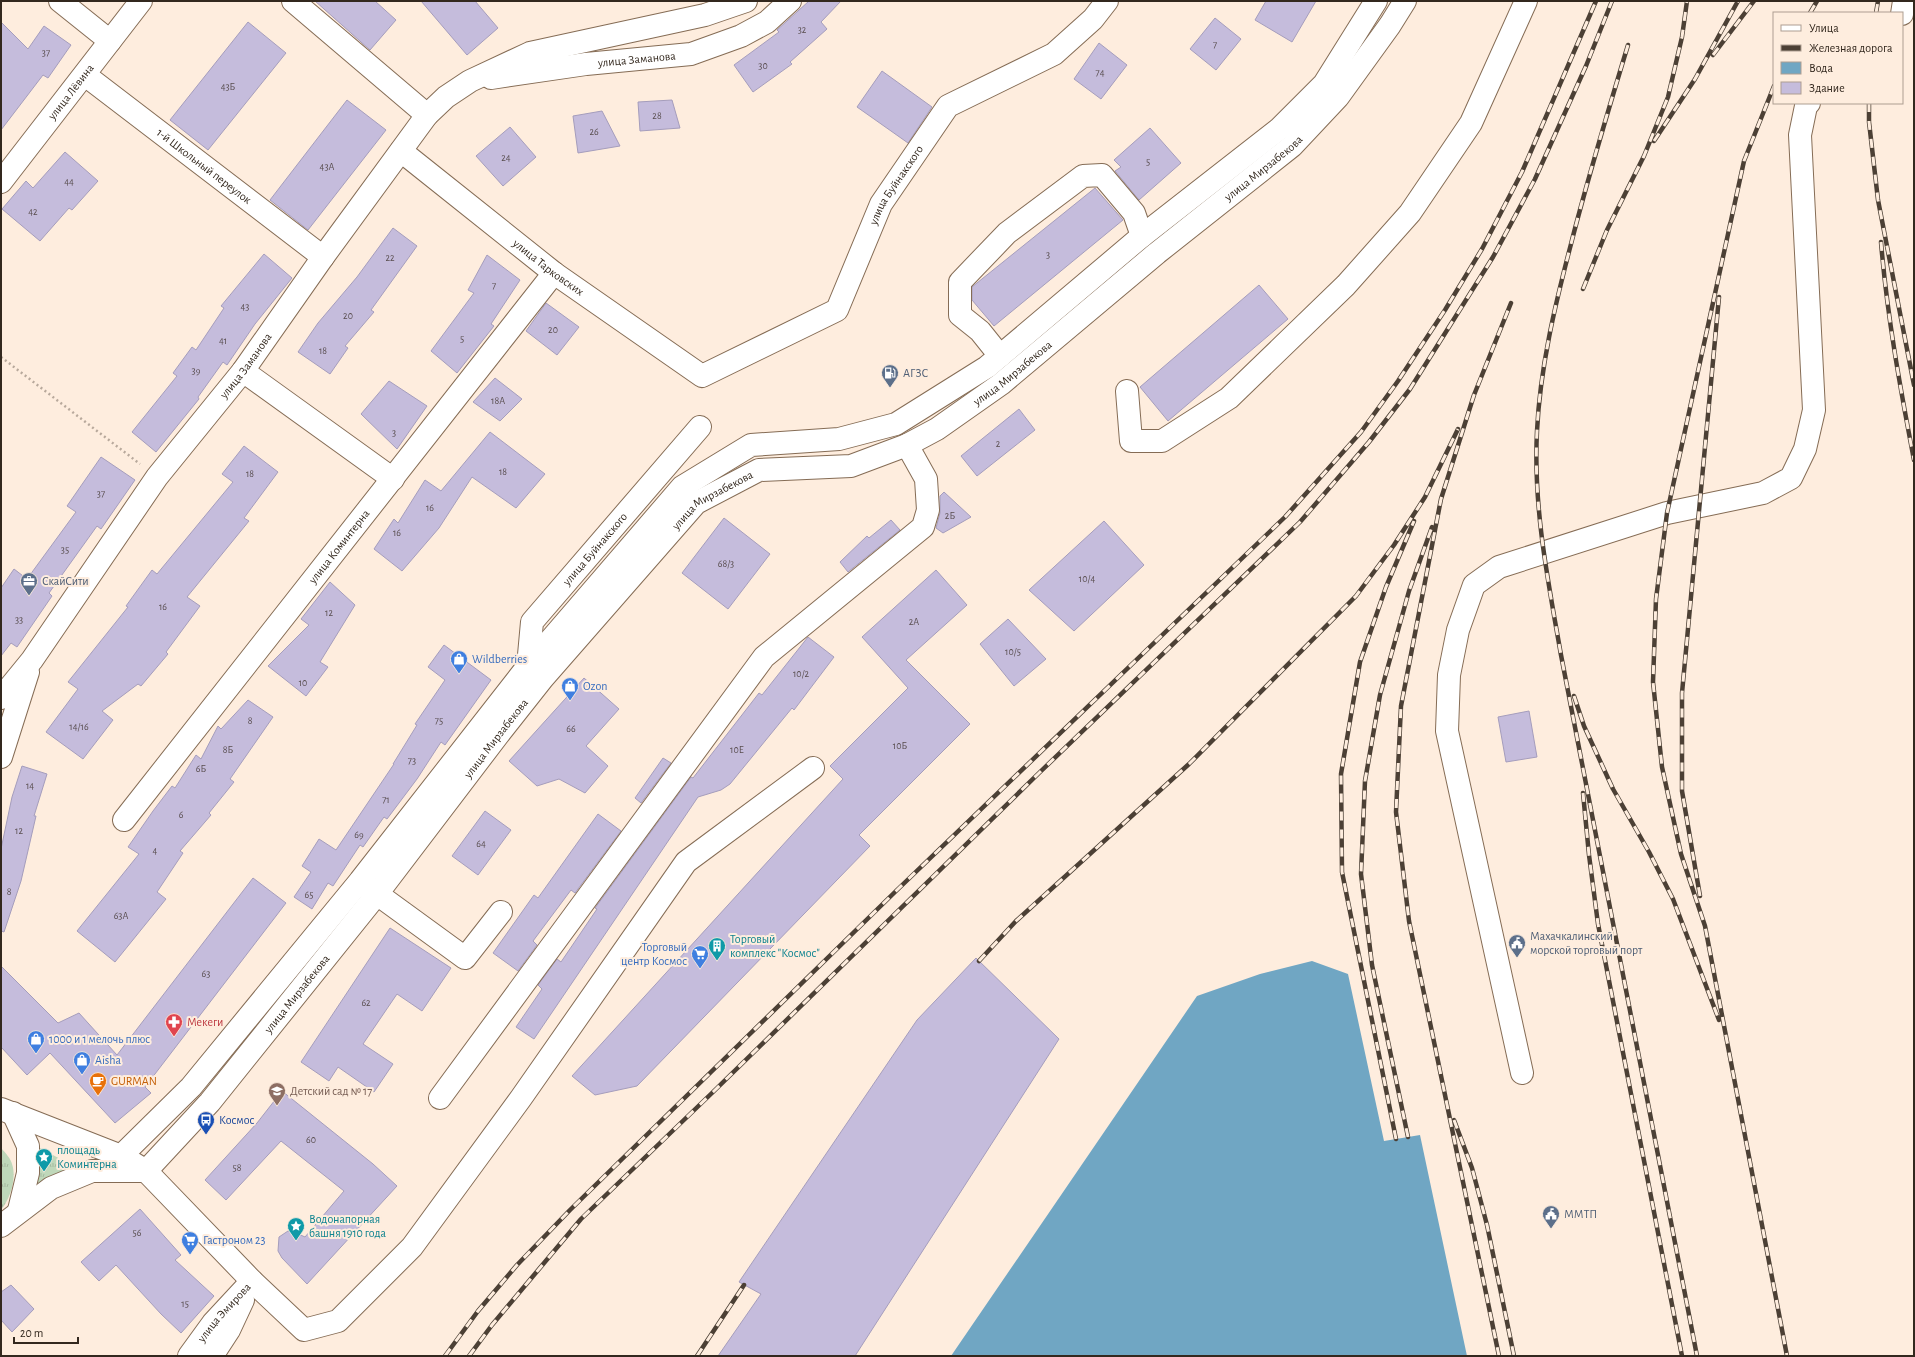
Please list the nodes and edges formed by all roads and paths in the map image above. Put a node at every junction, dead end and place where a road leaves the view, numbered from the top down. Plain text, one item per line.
1 (60, 1) edge
2 (141, 1) edge
3 (293, 1) edge
4 (746, 1) edge
5 (790, 1) edge
6 (1106, 1) edge
7 (1405, 1) edge
8 (1526, 1) edge
9 (1904, 1) edge
10 (1374, 3) edge
11 (1902, 12) edge
12 (110, 41) junction
13 (85, 75) junction
14 (470, 81) junction
15 (1808, 104) edge
16 (427, 115) junction
17 (401, 151) junction
18 (1, 182) edge
19 (1142, 236) junction
20 (324, 257) junction
21 (554, 273) junction
22 (1000, 356) junction
23 (1, 357) edge
24 (243, 372) junction
25 (702, 376) joint
26 (1127, 391) dead end
27 (700, 427) dead end
28 (907, 445) junction
29 (156, 477) junction
30 (393, 479) junction
31 (32, 660) junction
32 (536, 672) junction
33 (1, 698) edge
34 (1, 757) edge
35 (813, 768) dead end
36 (124, 820) dead end
37 (368, 887) junction
38 (501, 912) dead end
39 (1522, 1073) dead end
40 (440, 1098) dead end
41 (7, 1111) edge
42 (121, 1156) junction
43 (146, 1171) junction
44 (19, 1210) junction
45 (1, 1226) edge
46 (252, 1280) junction
47 (189, 1356) edge
48 (212, 1356) edge

1 - 12 street
2 - 12 street, улица Лёвина
3 - 16 street
4 - 14 street, улица Заманова
5 - 14 street, улица Заманова
6 - 25 street, улица Буйнакского
7 - 28 street, улица Мирзабекова
8 - 26 street
9 - 11 street
10 - 19 street, улица Мирзабекова
12 - 13 street, улица Лёвина
13 - 18 street, улица Лёвина
13 - 20 street, 1-й Школьный переулок
14 - 16 street, улица Заманова
15 - 39 street
16 - 17 street, улица Заманова
17 - 20 street, улица Заманова
17 - 21 street, улица Тарковских
19 - 22 street, улица Мирзабекова
19 - 22 street
20 - 24 street, улица Заманова
21 - 25 street, улица Тарковских
21 - 30 street, улица Коминтерна
22 - 32 street, улица Мирзабекова
23 - 29 path
24 - 29 street, улица Заманова
24 - 30 street
27 - 32 street, улица Буйнакского
28 - 32 street, улица Мирзабекова
28 - 40 street
29 - 31 street, улица Заманова
30 - 36 street, улица Коминтерна
31 - 33 street, улица Заманова
31 - 34 street, улица Заманова
32 - 37 street, улица Мирзабекова
35 - 46 street
37 - 38 street
37 - 42 street, улица Мирзабекова
37 - 43 street, улица Мирзабекова
41 - 42 street
41 - 44 street
42 - 43 street
43 - 44 street
43 - 46 street
44 - 45 street
46 - 47 street, улица Эмирова
46 - 48 street, улица Эмирова

